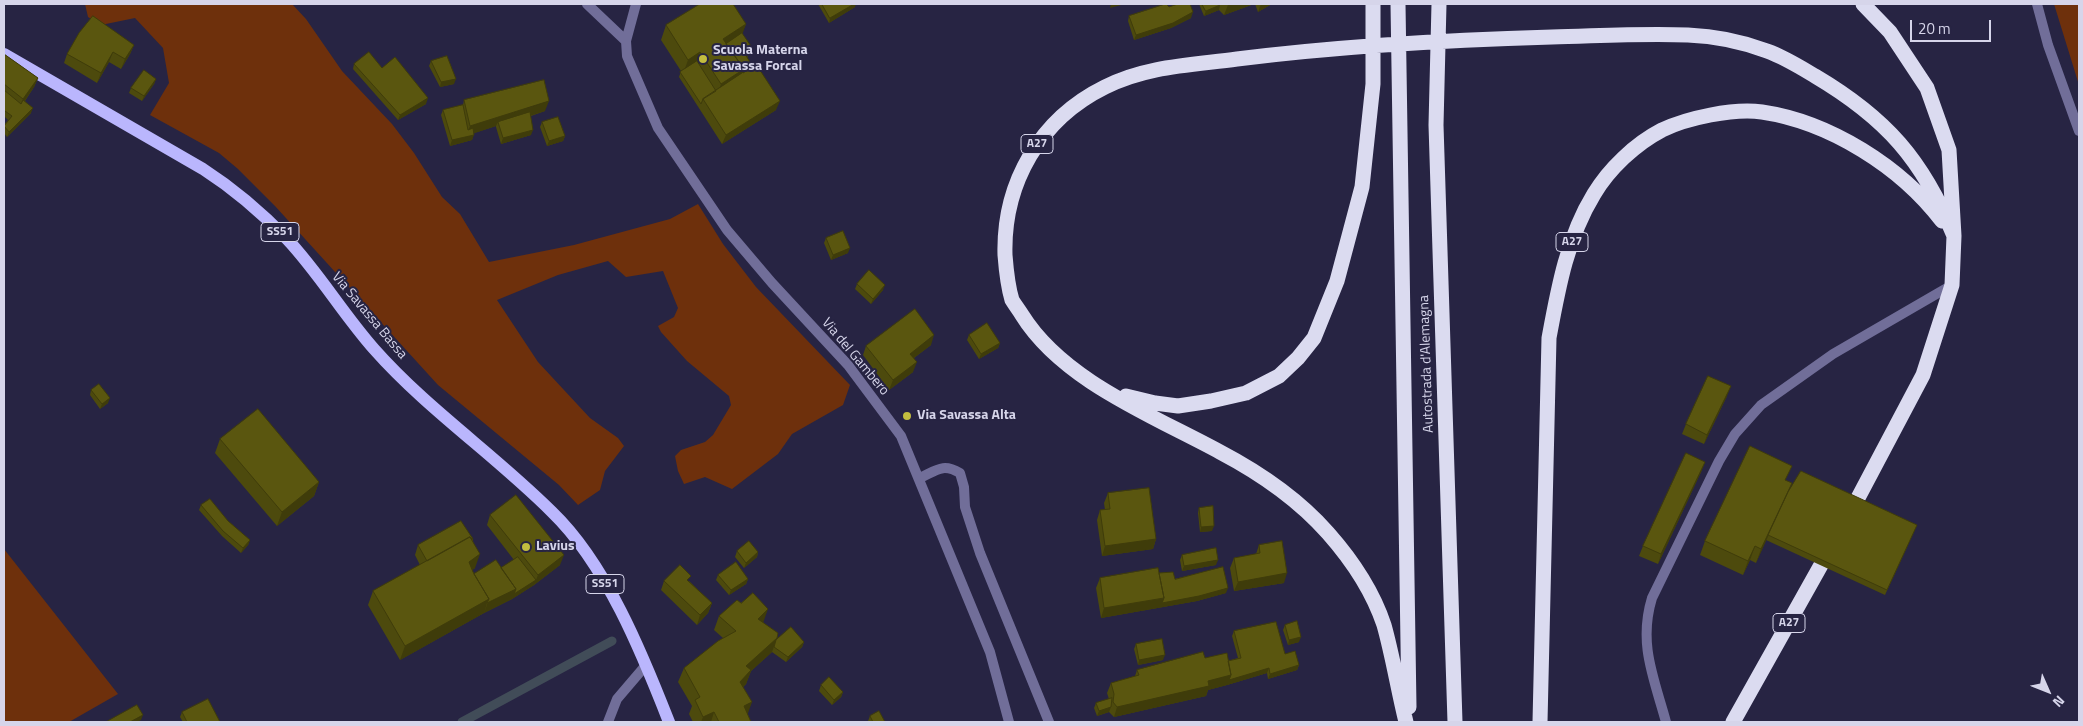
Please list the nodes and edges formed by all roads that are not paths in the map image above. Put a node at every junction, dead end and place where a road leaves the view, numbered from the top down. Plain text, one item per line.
1 (587, 4) edge
2 (636, 4) edge
3 (1373, 4) edge
4 (1398, 4) edge
5 (1439, 4) edge
6 (1863, 4) edge
7 (2037, 4) edge
8 (626, 41) junction
9 (4, 54) edge
10 (2079, 131) edge
11 (1954, 236) junction
12 (1952, 285) junction
13 (1104, 388) junction
14 (920, 478) junction
15 (646, 665) junction
16 (608, 722) edge
17 (669, 722) edge
18 (1009, 722) edge
19 (1049, 722) edge
20 (1408, 722) edge
21 (1455, 722) edge
22 (1540, 722) edge
23 (1666, 722) edge
24 (1733, 722) edge

1 - 8 street
2 - 8 street
3 - 13 highway, A27
4 - 20 highway, Autostrada d'Alemagna / A27
5 - 21 highway, Autostrada d'Alemagna
6 - 11 highway, A27
7 - 10 street
8 - 14 street, Via del Gambero
9 - 15 main road, Via Savassa Bassa / SS51
11 - 12 highway, A27
11 - 13 highway, A27
11 - 22 highway, A27
12 - 23 street
12 - 24 highway, A27
13 - 20 highway, A27
14 - 18 street, Via del Gambero
14 - 19 street
15 - 16 street
15 - 17 main road, Via Savassa Bassa / SS51

